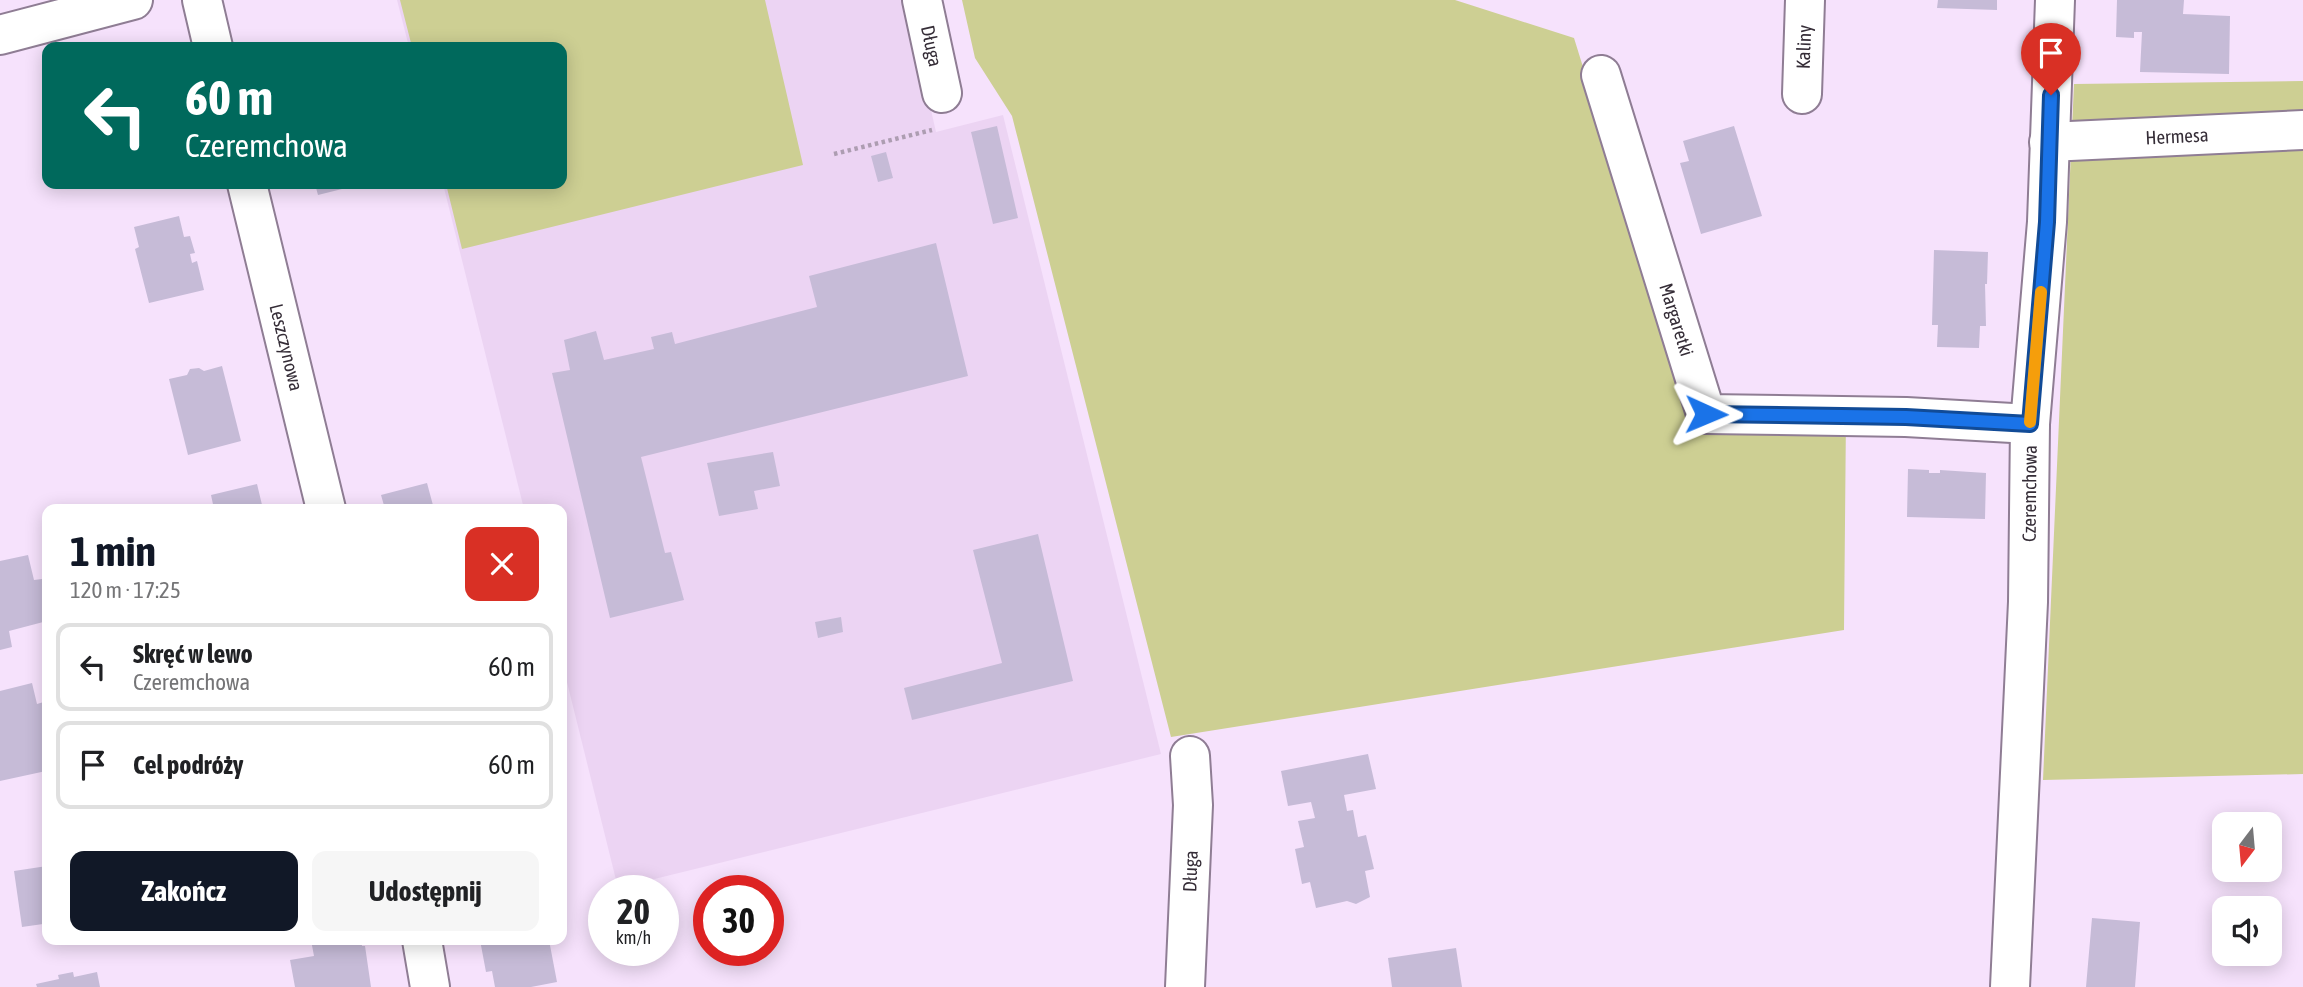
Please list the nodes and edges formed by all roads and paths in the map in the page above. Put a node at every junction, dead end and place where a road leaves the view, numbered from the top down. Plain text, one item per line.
1 (133, 0) edge
2 (202, 0) edge
3 (922, 0) edge
4 (1805, 0) edge
5 (2055, 0) edge
6 (0, 34) edge
7 (212, 42) edge
8 (1601, 75) dead end
9 (1801, 94) dead end
10 (940, 111) joint
11 (2303, 130) edge
12 (2049, 142) junction
13 (834, 153) dead end
14 (248, 189) edge
15 (2030, 424) junction
16 (325, 504) edge
17 (1190, 756) dead end
18 (423, 945) edge
19 (430, 987) edge
20 (1185, 987) edge
21 (2010, 987) edge

1 - 6 street
2 - 7 street
3 - 10 street, Długa
4 - 9 street, Kaliny
5 - 12 street, Czeremchowa
8 - 15 street, Margaretki
10 - 13 path
11 - 12 street, Hermesa
12 - 15 street, Czeremchowa
14 - 16 street, Leszczynowa
15 - 21 street, Czeremchowa
17 - 20 street, Długa
18 - 19 street

